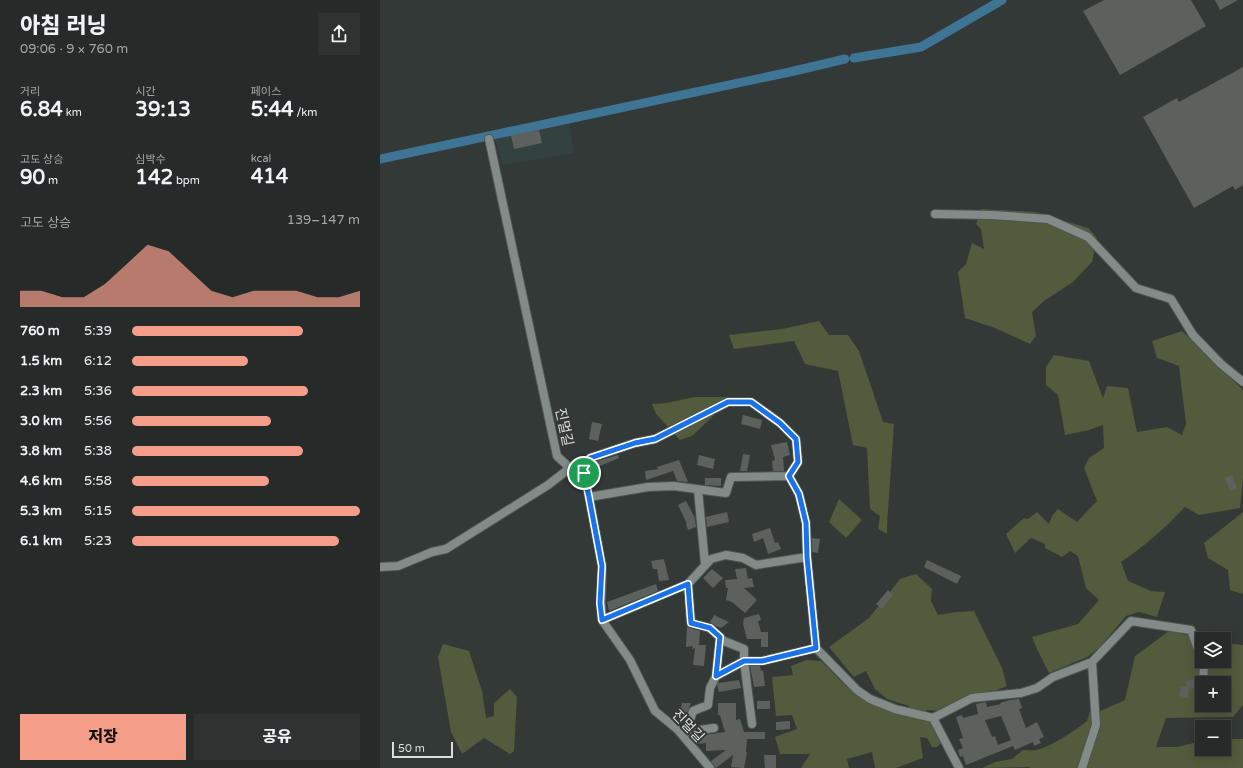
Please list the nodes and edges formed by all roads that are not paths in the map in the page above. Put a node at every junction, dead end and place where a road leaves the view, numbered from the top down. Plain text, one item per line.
1 (489, 139) dead end
2 (935, 214) dead end
3 (1243, 382) edge
4 (570, 468) junction
5 (584, 473) junction
6 (789, 476) junction
7 (698, 490) junction
8 (589, 497) junction
9 (807, 557) junction
10 (705, 564) junction
11 (380, 567) edge
12 (688, 584) junction
13 (602, 620) junction
14 (720, 637) junction
15 (816, 648) junction
16 (744, 661) junction
17 (1092, 662) junction
18 (716, 676) junction
19 (1203, 676) edge
20 (934, 718) junction
21 (752, 724) dead end
22 (714, 728) dead end
23 (686, 732) junction
24 (697, 754) junction
25 (710, 768) edge
26 (959, 768) edge
27 (1082, 768) edge

1 - 4 street, 진멀길
2 - 3 street
4 - 5 street, 진멀길
4 - 11 street
5 - 6 street
5 - 8 street, 진멀길
6 - 7 street
6 - 9 street
7 - 8 street
7 - 10 street
8 - 13 street, 진멀길
9 - 10 street
9 - 15 street
10 - 12 street
12 - 13 street
12 - 14 street
13 - 24 street, 진멀길
14 - 16 street
14 - 18 street
15 - 16 street
15 - 20 street
16 - 18 street
16 - 21 street
17 - 19 street
17 - 20 street
17 - 27 street
18 - 23 street
20 - 26 street
22 - 23 street
23 - 24 street
24 - 25 street, 진멀길

